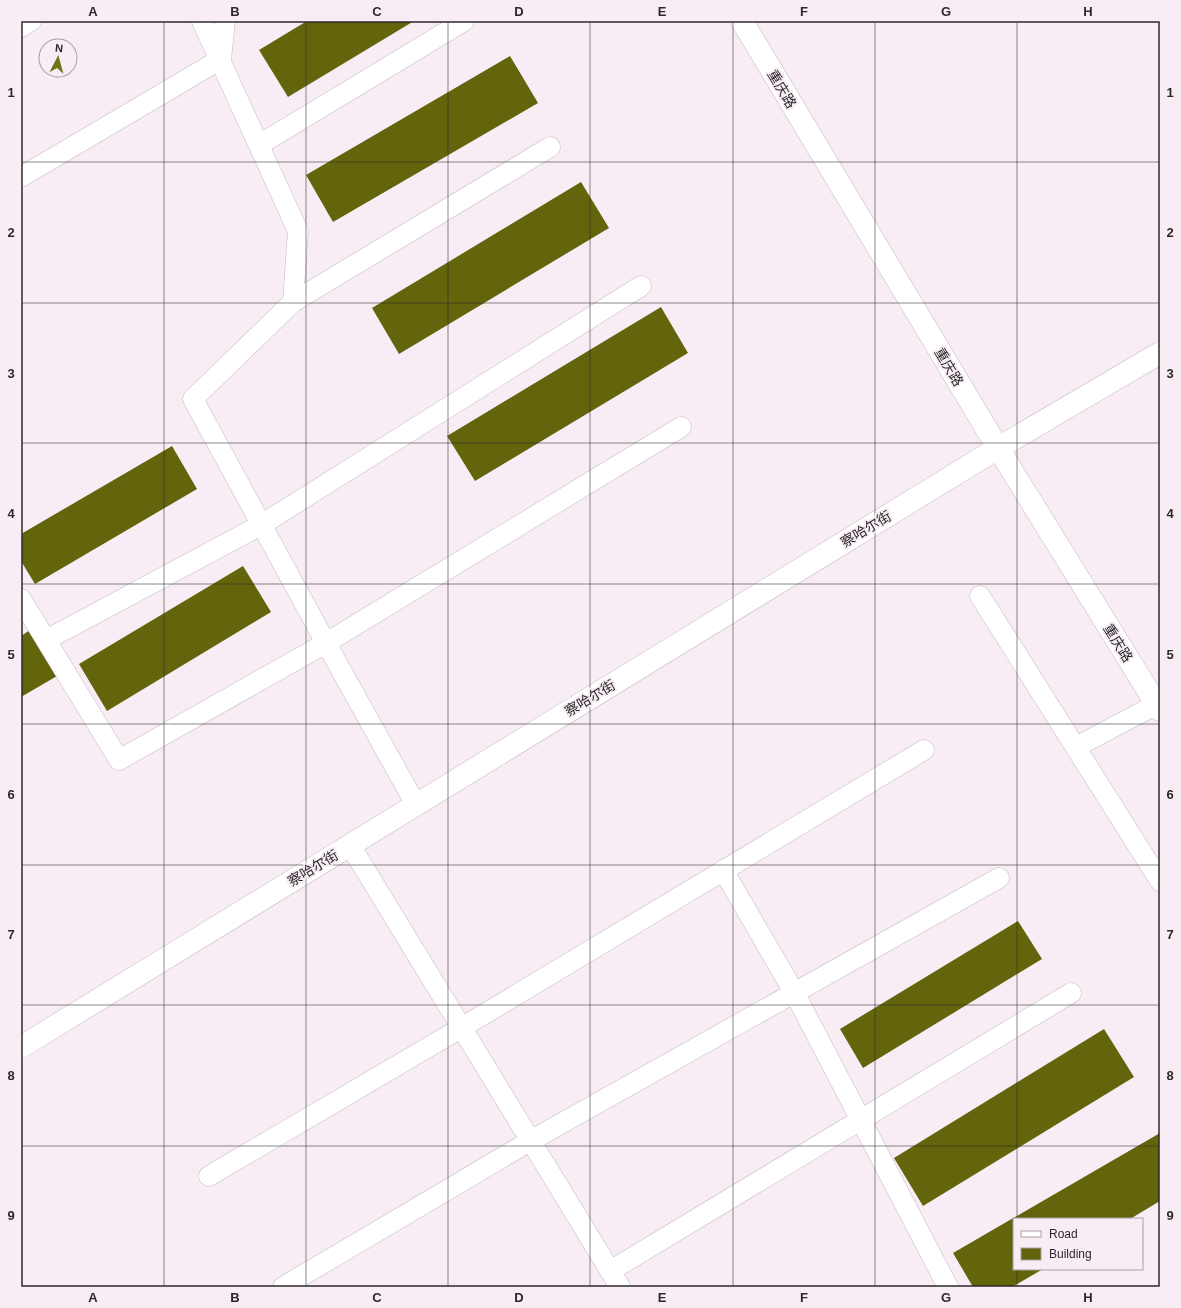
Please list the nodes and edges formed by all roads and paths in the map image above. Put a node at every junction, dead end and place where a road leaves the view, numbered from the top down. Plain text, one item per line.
1 (31, 21) edge
2 (202, 21) edge
3 (225, 21) edge
4 (464, 21) edge
5 (742, 21) edge
6 (21, 27) edge
7 (221, 59) junction
8 (259, 145) junction
9 (550, 147) dead end
10 (21, 177) edge
11 (641, 286) dead end
12 (293, 302) junction
13 (1160, 353) edge
14 (681, 427) dead end
15 (998, 448) junction
16 (261, 525) junction
17 (980, 596) dead end
18 (21, 599) edge
19 (46, 640) junction
20 (326, 643) junction
21 (1158, 707) edge
22 (1076, 748) junction
23 (924, 750) dead end
24 (416, 805) junction
25 (350, 845) junction
26 (723, 870) junction
27 (999, 878) dead end
28 (1160, 881) edge
29 (794, 992) junction
30 (1071, 993) dead end
31 (461, 1028) junction
32 (21, 1047) edge
33 (860, 1119) junction
34 (530, 1141) junction
35 (209, 1176) dead end
36 (615, 1279) edge
37 (283, 1287) edge
38 (948, 1287) edge

1 - 6 street
2 - 7 street
3 - 7 street
4 - 8 street
5 - 15 street, 重庆路
7 - 8 street
7 - 10 street
8 - 12 street
9 - 12 street
11 - 16 street
12 - 16 street
13 - 15 street, 察哈尔街
14 - 20 street
15 - 21 street, 重庆路
15 - 24 street, 察哈尔街
16 - 19 street
16 - 20 street
17 - 22 street
18 - 19 street
19 - 20 street
20 - 24 street
21 - 22 street
22 - 28 street
23 - 26 street
24 - 25 street, 察哈尔街
25 - 31 street
25 - 32 street, 察哈尔街
26 - 29 street
26 - 31 street
27 - 29 street
29 - 33 street
29 - 34 street
30 - 33 street
31 - 34 street
31 - 35 street
33 - 36 street
33 - 38 street
34 - 36 street
34 - 37 street

